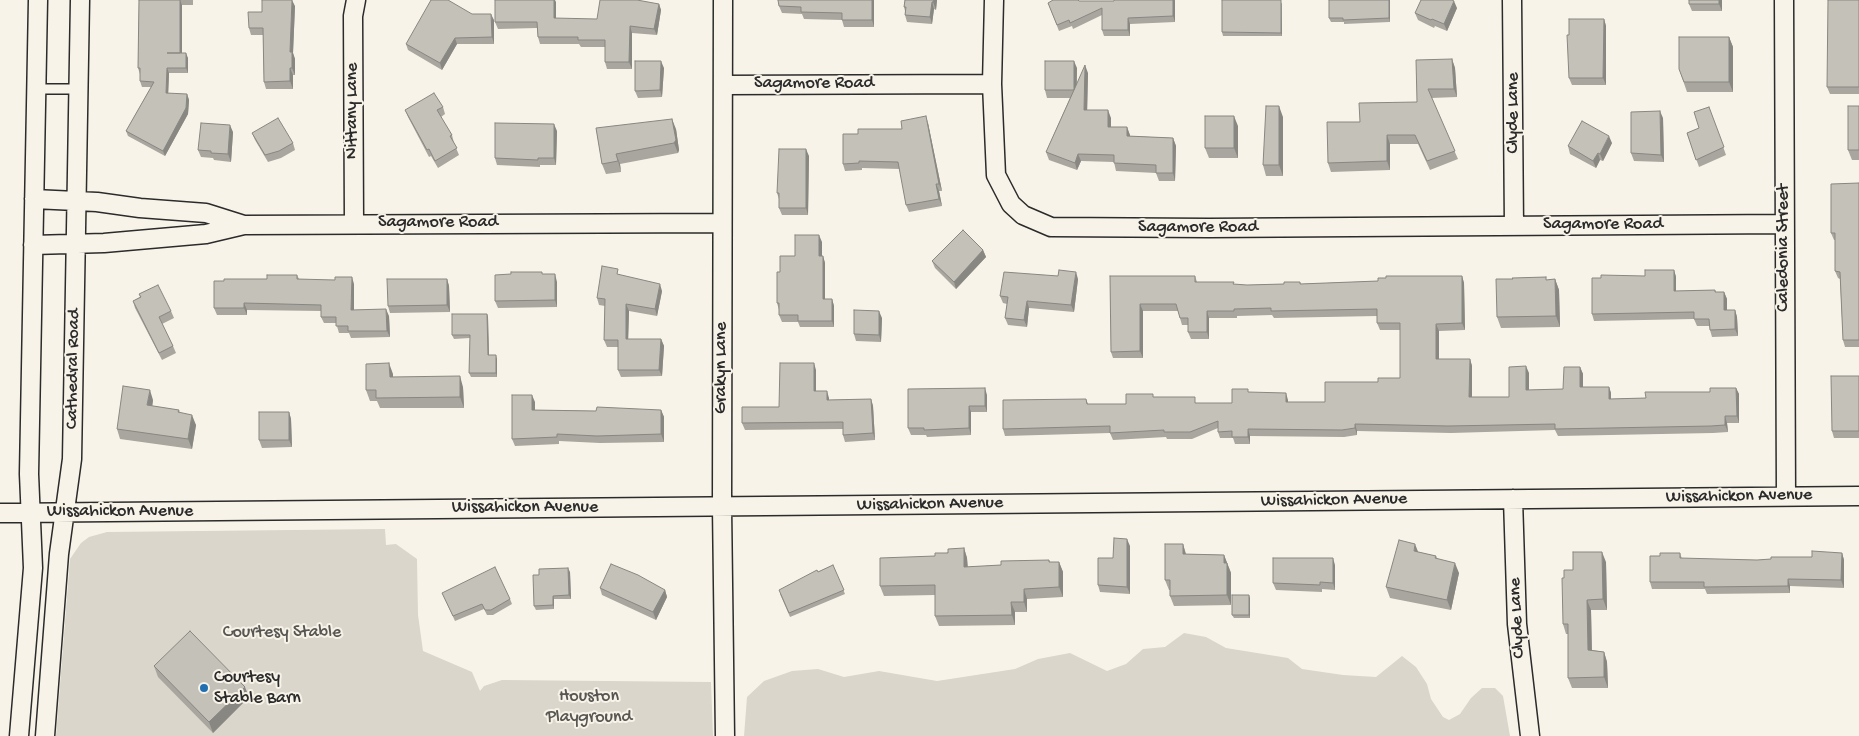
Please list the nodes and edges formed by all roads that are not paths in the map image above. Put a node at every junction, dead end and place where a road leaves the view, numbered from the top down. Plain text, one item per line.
1 (38, 0) edge
2 (80, 0) edge
3 (356, 0) edge
4 (723, 0) edge
5 (994, 0) edge
6 (1512, 0) edge
7 (1784, 0) edge
8 (723, 84) junction
9 (992, 84) junction
10 (36, 89) junction
11 (79, 89) junction
12 (34, 199) junction
13 (77, 201) junction
14 (354, 223) junction
15 (722, 223) junction
16 (1784, 224) junction
17 (244, 225) junction
18 (1514, 226) junction
19 (76, 244) junction
20 (33, 245) junction
21 (1786, 496) junction
22 (1859, 496) edge
23 (1513, 500) junction
24 (722, 507) junction
25 (30, 512) junction
26 (67, 512) junction
27 (0, 513) edge
28 (19, 736) edge
29 (45, 736) edge
30 (725, 736) edge
31 (1530, 736) edge

1 - 10 street
2 - 11 street, Cathedral Road
3 - 14 street, Nittany Lane
4 - 8 street, Grakyn Lane
5 - 9 street
6 - 18 street, Clyde Lane
7 - 16 street, Caledonia Street
8 - 9 street, Sagamore Road
8 - 15 street, Grakyn Lane
9 - 18 street, Sagamore Road
10 - 11 lane
10 - 12 street
11 - 13 street, Cathedral Road
12 - 13 street, Sagamore Road
12 - 20 street
13 - 17 street, Sagamore Road
13 - 19 street, Cathedral Road
14 - 15 street, Sagamore Road
14 - 17 street, Sagamore Road
15 - 24 street, Grakyn Lane
16 - 18 street, Sagamore Road
16 - 21 street, Caledonia Street
17 - 19 street, Sagamore Road
19 - 20 street, Sagamore Road
19 - 26 street, Cathedral Road
20 - 25 street
21 - 22 street, Wissahickon Avenue
21 - 23 street, Wissahickon Avenue
23 - 24 street, Wissahickon Avenue
23 - 31 street, Clyde Lane
24 - 26 street, Wissahickon Avenue
24 - 30 street, Grakyn Lane
25 - 26 street, Wissahickon Avenue
25 - 27 street, Wissahickon Avenue
25 - 28 street
26 - 29 street, Cathedral Road

